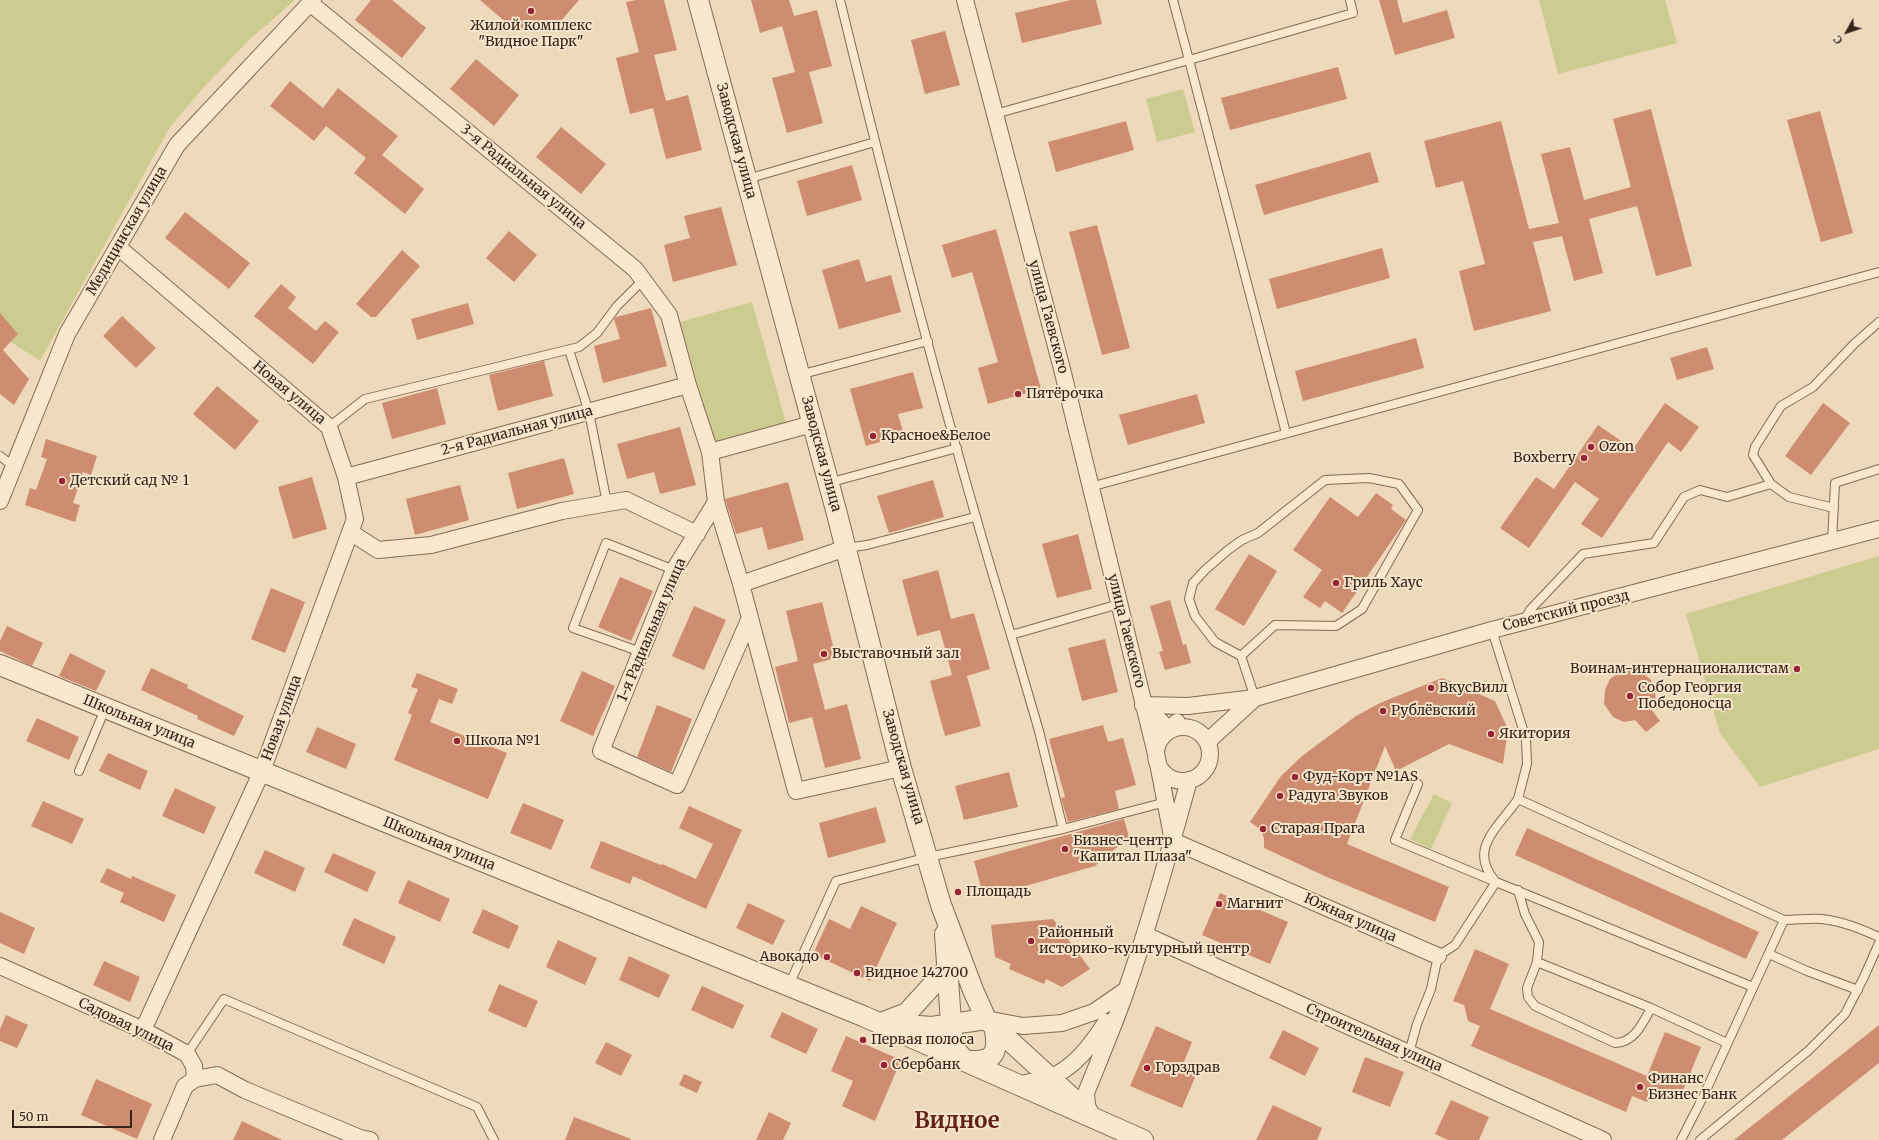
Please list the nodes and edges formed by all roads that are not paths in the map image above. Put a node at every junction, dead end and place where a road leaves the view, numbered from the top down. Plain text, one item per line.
1 (698, 0) edge
2 (840, 0) edge
3 (965, 0) edge
4 (1173, 0) edge
5 (1350, 0) edge
6 (312, 2) edge
7 (1189, 60) junction
8 (995, 114) junction
9 (875, 142) junction
10 (746, 179) junction
11 (118, 247) junction
12 (1879, 272) edge
13 (643, 280) junction
14 (1879, 322) edge
15 (928, 341) junction
16 (569, 350) junction
17 (799, 375) junction
18 (688, 385) junction
19 (590, 412) junction
20 (812, 424) junction
21 (329, 427) junction
22 (1286, 433) junction
23 (957, 448) junction
24 (710, 452) junction
25 (0, 456) edge
26 (14, 467) junction
27 (1879, 469) edge
28 (346, 477) junction
29 (828, 483) junction
30 (1771, 484) junction
31 (1090, 487) junction
32 (0, 501) edge
33 (716, 502) junction
34 (608, 503) junction
35 (1834, 508) junction
36 (975, 517) junction
37 (1879, 530) edge
38 (350, 532) junction
39 (697, 534) junction
40 (1832, 542) junction
41 (846, 548) junction
42 (674, 570) junction
43 (741, 584) junction
44 (1119, 604) junction
45 (749, 620) junction
46 (1522, 623) junction
47 (1492, 630) junction
48 (1011, 635) junction
49 (641, 652) junction
50 (1241, 656) junction
51 (0, 665) edge
52 (1255, 698) junction
53 (1143, 705) junction
54 (1188, 706) junction
55 (105, 709) junction
56 (1170, 730) junction
57 (1207, 742) junction
58 (1156, 758) junction
59 (901, 768) junction
60 (79, 771) dead end
61 (262, 771) junction
62 (1189, 780) junction
63 (1418, 784) dead end
64 (1518, 799) junction
65 (1166, 802) junction
66 (1064, 829) junction
67 (1173, 841) junction
68 (928, 857) junction
69 (1496, 882) junction
70 (1518, 890) junction
71 (943, 908) junction
72 (1784, 920) junction
73 (1145, 935) junction
74 (1879, 937) edge
75 (1879, 943) edge
76 (1769, 954) junction
77 (1438, 956) junction
78 (1537, 962) junction
79 (0, 966) edge
80 (948, 968) junction
81 (789, 986) junction
82 (1753, 987) junction
83 (1126, 990) junction
84 (1858, 990) junction
85 (1650, 1008) junction
86 (879, 1023) junction
87 (991, 1024) junction
88 (952, 1025) junction
89 (143, 1030) junction
90 (1727, 1043) junction
91 (1409, 1053) junction
92 (186, 1054) junction
93 (966, 1061) junction
94 (1049, 1077) junction
95 (195, 1079) junction
96 (1017, 1085) junction
97 (1093, 1117) junction
98 (1121, 1136) edge
99 (363, 1139) edge
100 (162, 1140) edge
101 (494, 1140) edge
102 (1143, 1140) edge
103 (1603, 1140) edge
104 (1681, 1140) edge
105 (1700, 1140) edge

1 - 10 street, Заводская улица
2 - 9 lane
3 - 8 street, улица Гаевского
4 - 7 lane
5 - 7 lane
6 - 11 street, Медицинская улица
6 - 13 street, 3-я Радиальная улица
7 - 8 lane
7 - 22 lane
8 - 31 street, улица Гаевского
9 - 10 lane
9 - 15 lane
10 - 17 street, Заводская улица
11 - 21 street, Новая улица
11 - 26 street, Медицинская улица
12 - 22 lane
13 - 16 lane
13 - 18 street, 3-я Радиальная улица
14 - 30 lane
15 - 17 lane
15 - 23 lane
16 - 19 lane
16 - 21 lane
17 - 20 street, Заводская улица
18 - 19 street, 2-я Радиальная улица
18 - 24 street
19 - 28 street, 2-я Радиальная улица
19 - 34 lane
20 - 24 street
20 - 29 street, Заводская улица
21 - 28 street, Новая улица
22 - 31 lane
23 - 29 lane
23 - 36 lane
24 - 33 street
25 - 26 lane
26 - 32 street, Медицинская улица
27 - 35 lane
28 - 38 street, Новая улица
29 - 41 street, Заводская улица
30 - 35 lane
30 - 46 lane
31 - 44 street, улица Гаевского
33 - 39 street, 1-я Радиальная улица
33 - 43 street
34 - 38 street
34 - 39 street
35 - 40 lane
36 - 41 lane
36 - 48 lane
37 - 40 street, Советский проезд
38 - 61 street, Новая улица
39 - 42 street, 1-я Радиальная улица
40 - 46 street, Советский проезд
41 - 43 street
41 - 59 street, Заводская улица
42 - 49 street, 1-я Радиальная улица
42 - 49 lane
43 - 45 street
44 - 48 lane
44 - 53 street, улица Гаевского
45 - 49 street, 1-я Радиальная улица
45 - 59 street
46 - 47 street, Советский проезд
47 - 52 street, Советский проезд
47 - 64 lane
48 - 66 lane
50 - 50 lane
50 - 52 lane
51 - 55 street, Школьная улица
52 - 54 street, Советский проезд
52 - 57 street, Советский проезд
53 - 54 street, Советский проезд
53 - 56 street, улица Гаевского
53 - 58 street, улица Гаевского
54 - 56 street
55 - 60 lane
55 - 61 street, Школьная улица
56 - 57 street
56 - 58 street
57 - 62 street
58 - 62 street
58 - 65 street, улица Гаевского
59 - 68 street, Заводская улица
61 - 81 street, Школьная улица
61 - 89 street, Новая улица
62 - 67 street, улица Гаевского
63 - 69 lane
64 - 69 lane
64 - 72 lane
65 - 66 lane
65 - 67 street, улица Гаевского
66 - 68 lane
67 - 73 street, улица Гаевского
67 - 77 street, Южная улица
68 - 71 street, Заводская улица
68 - 81 lane
69 - 70 lane
69 - 77 lane
70 - 78 lane
70 - 82 lane
71 - 80 street
71 - 87 street
72 - 74 lane
72 - 76 lane
73 - 83 street, улица Гаевского
73 - 91 street, Строительная улица
75 - 84 lane
76 - 82 lane
76 - 84 lane
77 - 91 lane
78 - 85 lane
78 - 85 lane
79 - 89 street, Садовая улица
80 - 86 street
80 - 88 street
81 - 86 street, Школьная улица
82 - 90 lane
83 - 87 street
83 - 94 street
83 - 97 street
84 - 105 lane
85 - 90 lane
86 - 88 street
86 - 93 street, Школьная улица
87 - 88 street
87 - 93 street
87 - 94 street
88 - 93 street
89 - 92 street, Садовая улица
90 - 104 lane
91 - 103 street, Строительная улица
92 - 95 street, Садовая улица
92 - 101 lane
93 - 96 street, Школьная улица
94 - 96 street
94 - 97 street
95 - 99 street
95 - 100 street
96 - 97 street, Школьная улица
97 - 98 street
98 - 102 street

